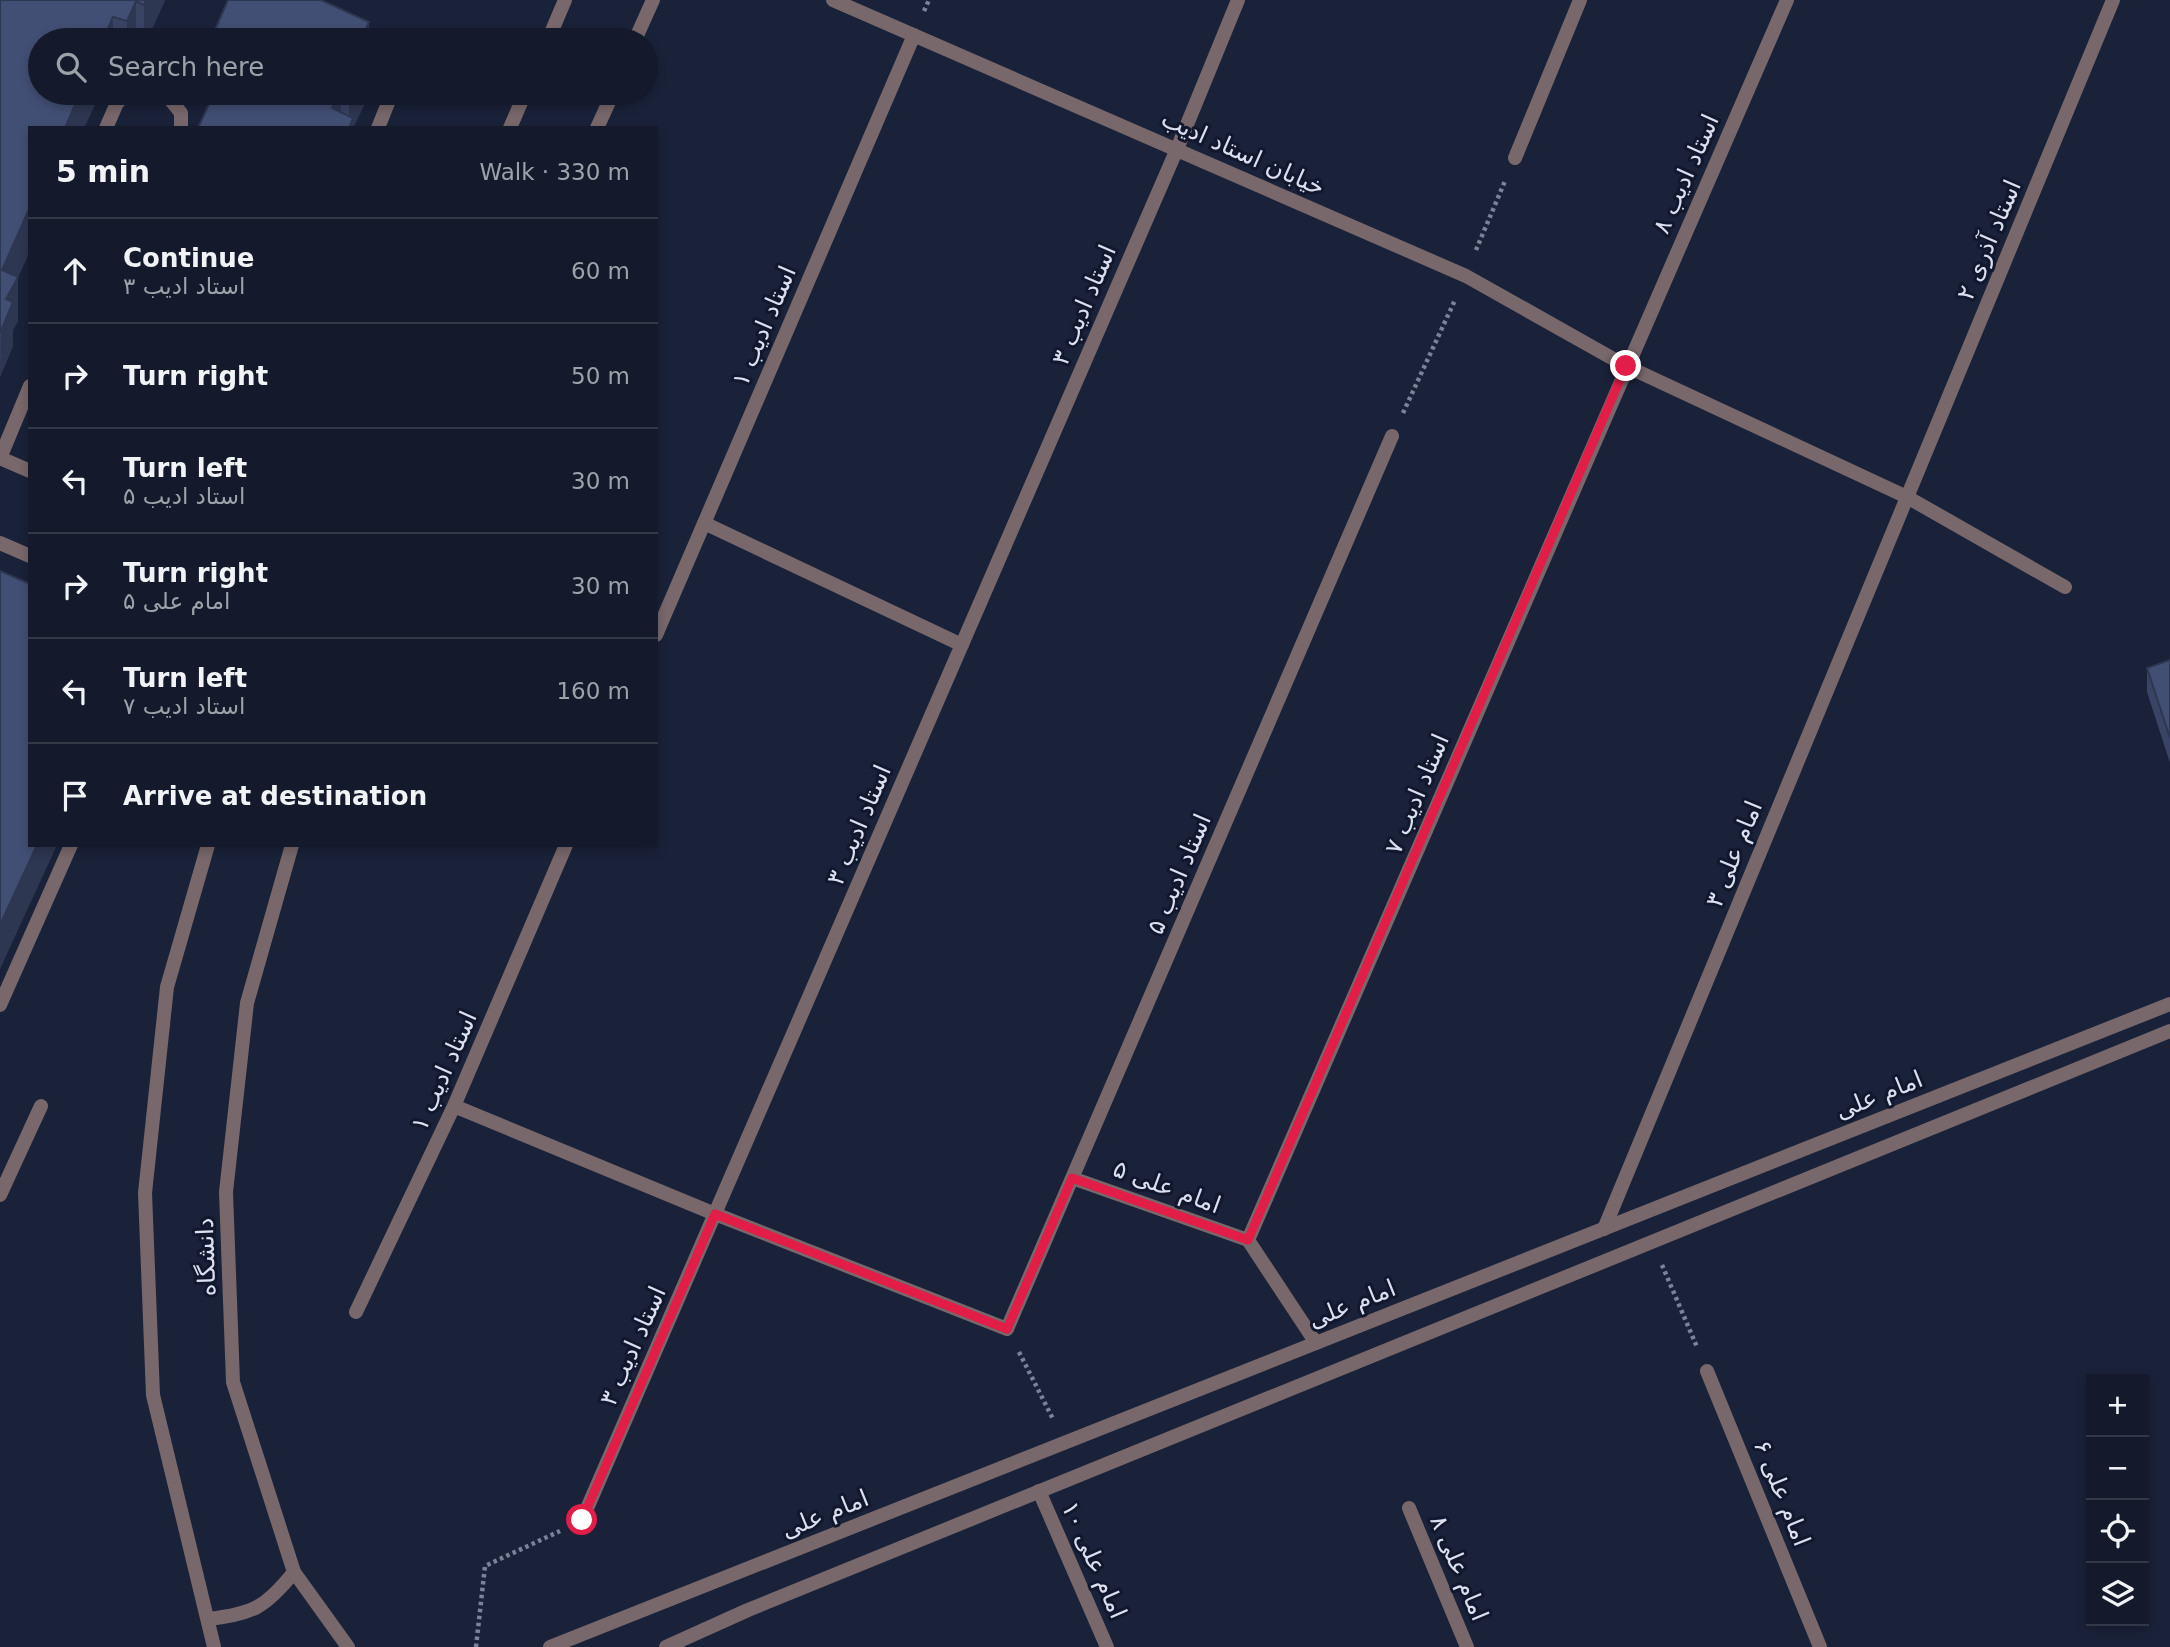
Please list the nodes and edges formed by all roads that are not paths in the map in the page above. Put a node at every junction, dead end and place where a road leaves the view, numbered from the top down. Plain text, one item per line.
1 (565, 0) edge
2 (653, 0) edge
3 (833, 0) edge
4 (1238, 0) edge
5 (1580, 0) edge
6 (1787, 0) edge
7 (2113, 0) edge
8 (553, 28) edge
9 (640, 28) edge
10 (914, 35) junction
11 (116, 105) edge
12 (175, 105) edge
13 (387, 105) edge
14 (520, 105) edge
15 (607, 105) edge
16 (107, 126) edge
17 (181, 126) edge
18 (379, 126) edge
19 (511, 126) edge
20 (598, 126) edge
21 (1177, 149) junction
22 (1515, 158) dead end
23 (1626, 366) junction
24 (28, 391) edge
25 (1392, 436) dead end
26 (0, 458) edge
27 (28, 470) edge
28 (1907, 497) junction
29 (704, 523) junction
30 (0, 543) edge
31 (28, 555) edge
32 (2065, 587) dead end
33 (658, 630) edge
34 (962, 645) junction
35 (70, 847) edge
36 (207, 847) edge
37 (291, 847) edge
38 (565, 847) edge
39 (2170, 1004) edge
40 (0, 1005) edge
41 (2170, 1031) edge
42 (41, 1106) dead end
43 (454, 1106) junction
44 (1072, 1178) junction
45 (0, 1195) edge
46 (715, 1214) junction
47 (1604, 1228) junction
48 (1248, 1240) junction
49 (356, 1312) dead end
50 (1316, 1343) junction
51 (1707, 1371) road end
52 (1039, 1491) junction
53 (1409, 1507) dead end
54 (582, 1520) road end
55 (294, 1572) junction
56 (209, 1619) junction
57 (214, 1647) edge
58 (348, 1647) edge
59 (551, 1647) edge
60 (666, 1647) edge
61 (1107, 1647) edge
62 (1467, 1647) edge
63 (1821, 1647) edge

1 - 8 street
2 - 9 street
3 - 10 street, خیابان استاد ادیب
4 - 21 street, استاد ادیب ۳
5 - 22 street
6 - 23 street, استاد ادیب ۸
7 - 28 street, استاد آذری ۲
10 - 21 street, خیابان استاد ادیب
10 - 29 street, استاد ادیب ۱
11 - 16 street
12 - 17 street
13 - 18 street
14 - 19 street
15 - 20 street
21 - 23 street, خیابان استاد ادیب
21 - 34 street, استاد ادیب ۳
23 - 28 street, خیابان استاد ادیب
23 - 48 street, استاد ادیب ۷
24 - 26 street
25 - 44 street, استاد ادیب ۵
26 - 27 street
28 - 32 street, خیابان استاد ادیب
28 - 47 street, امام علی ۳
29 - 33 street, استاد ادیب ۱
29 - 34 street
30 - 31 street
34 - 46 street, استاد ادیب ۳
35 - 40 street
36 - 56 street
37 - 55 street, دانشگاه
38 - 43 street, استاد ادیب ۱
39 - 47 street, امام علی
41 - 52 street, امام علی
42 - 45 street
43 - 46 street
43 - 49 street, استاد ادیب ۱
44 - 46 street, استاد ادیب ۵
44 - 48 street, امام علی ۵
46 - 54 street, استاد ادیب ۳
47 - 50 street, امام علی
48 - 50 street
50 - 59 street, امام علی
51 - 63 street, امام علی ۶
52 - 60 street, امام علی
52 - 61 street, امام علی ۱۰
53 - 62 street, امام علی ۸
55 - 56 street
55 - 58 street, دانشگاه
56 - 57 street

